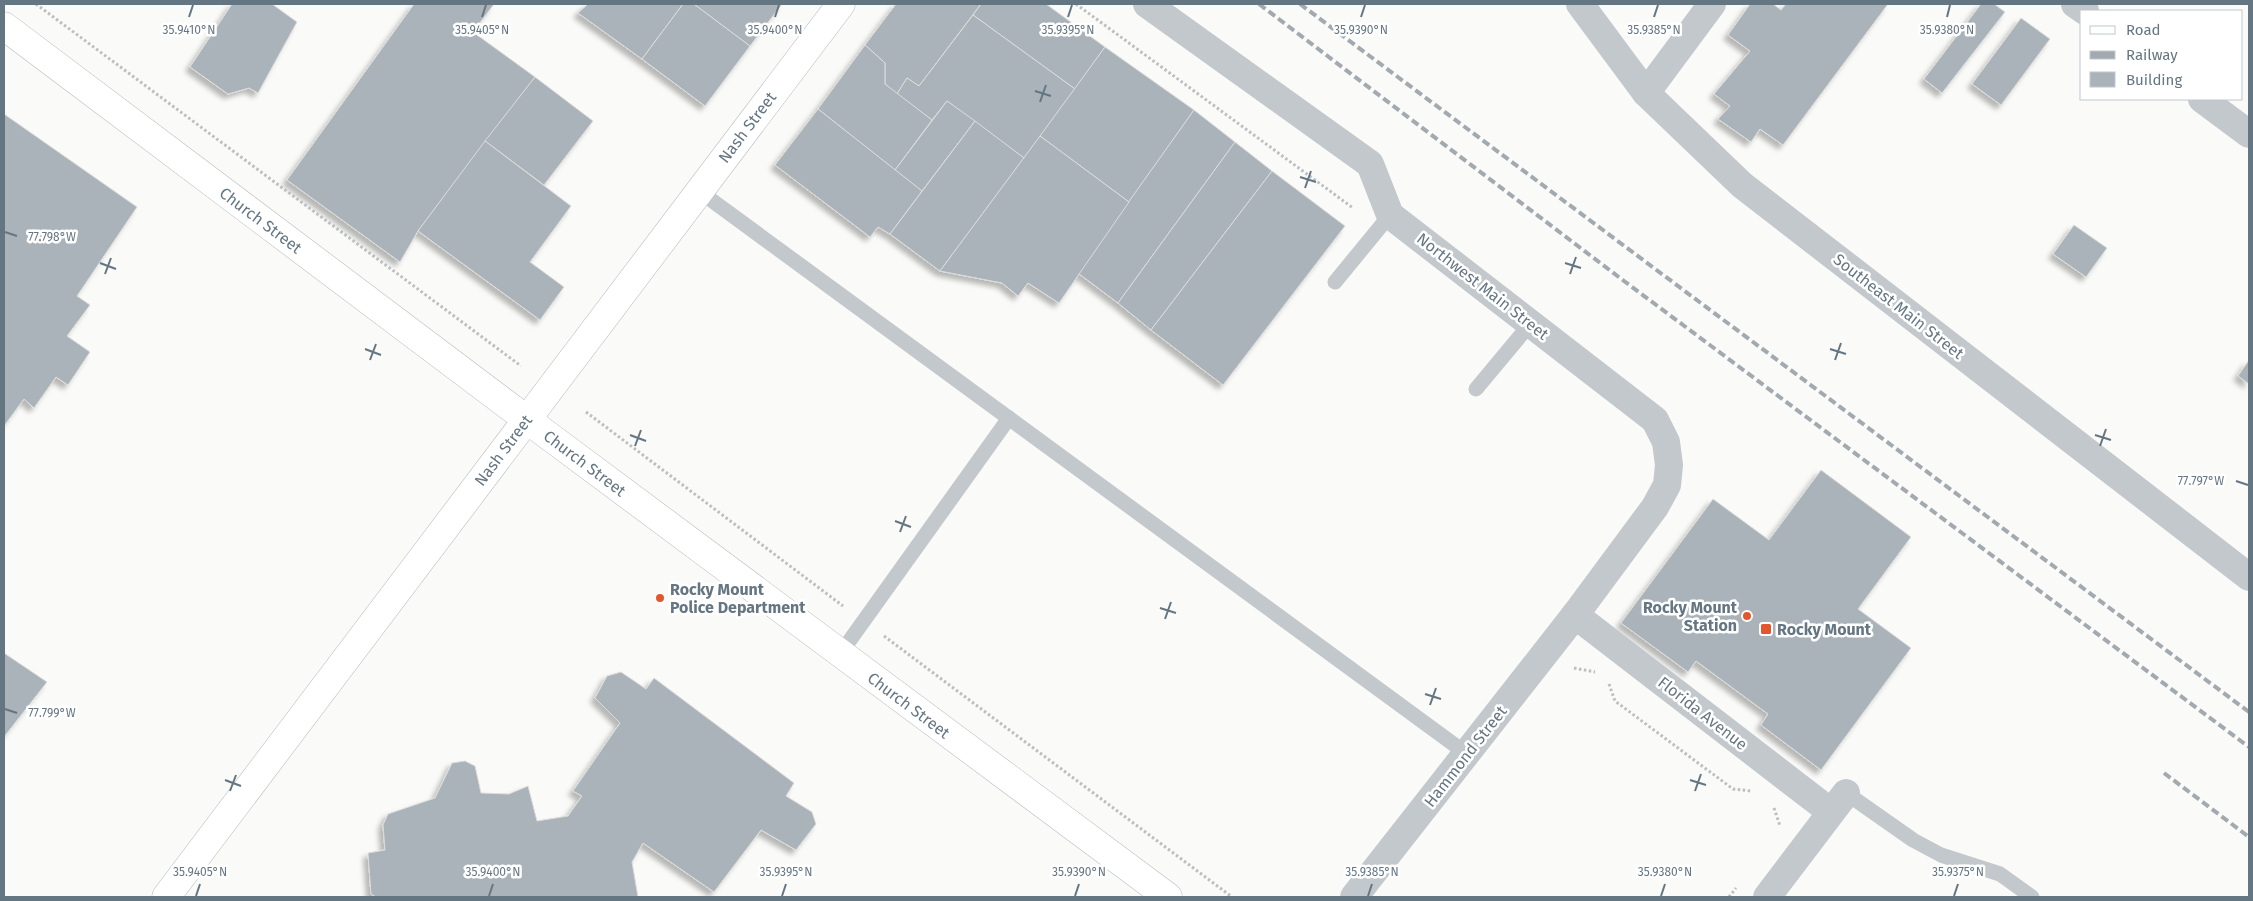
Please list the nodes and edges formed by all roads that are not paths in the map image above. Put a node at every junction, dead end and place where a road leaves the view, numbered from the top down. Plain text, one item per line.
1 (840, 4) edge
2 (1148, 4) edge
3 (1580, 4) edge
4 (1712, 4) edge
5 (4, 26) edge
6 (1646, 93) junction
7 (2203, 100) edge
8 (2249, 134) edge
9 (699, 191) junction
10 (1390, 215) junction
11 (1335, 282) dead end
12 (1531, 323) junction
13 (1476, 389) dead end
14 (1009, 418) junction
15 (526, 419) junction
16 (2249, 577) edge
17 (1575, 615) junction
18 (840, 654) junction
19 (1467, 754) junction
20 (1839, 802) junction
21 (166, 897) edge
22 (1168, 897) edge
23 (1354, 897) edge
24 (1768, 897) edge
25 (2032, 897) edge

1 - 9 main road, Nash Street
2 - 10 street
3 - 6 street, Southeast Main Street
4 - 6 street
5 - 15 main road, Church Street
6 - 16 street, Southeast Main Street
7 - 8 street
9 - 14 lane
9 - 15 main road, Nash Street
10 - 11 lane
10 - 12 street, Northwest Main Street
12 - 13 lane
12 - 17 street, Northwest Main Street
14 - 18 lane
14 - 19 lane
15 - 18 main road, Church Street
15 - 21 main road, Nash Street
17 - 19 street, Hammond Street
17 - 20 street, Florida Avenue
18 - 22 main road, Church Street
19 - 23 street, Hammond Street
20 - 24 street
20 - 25 lane

